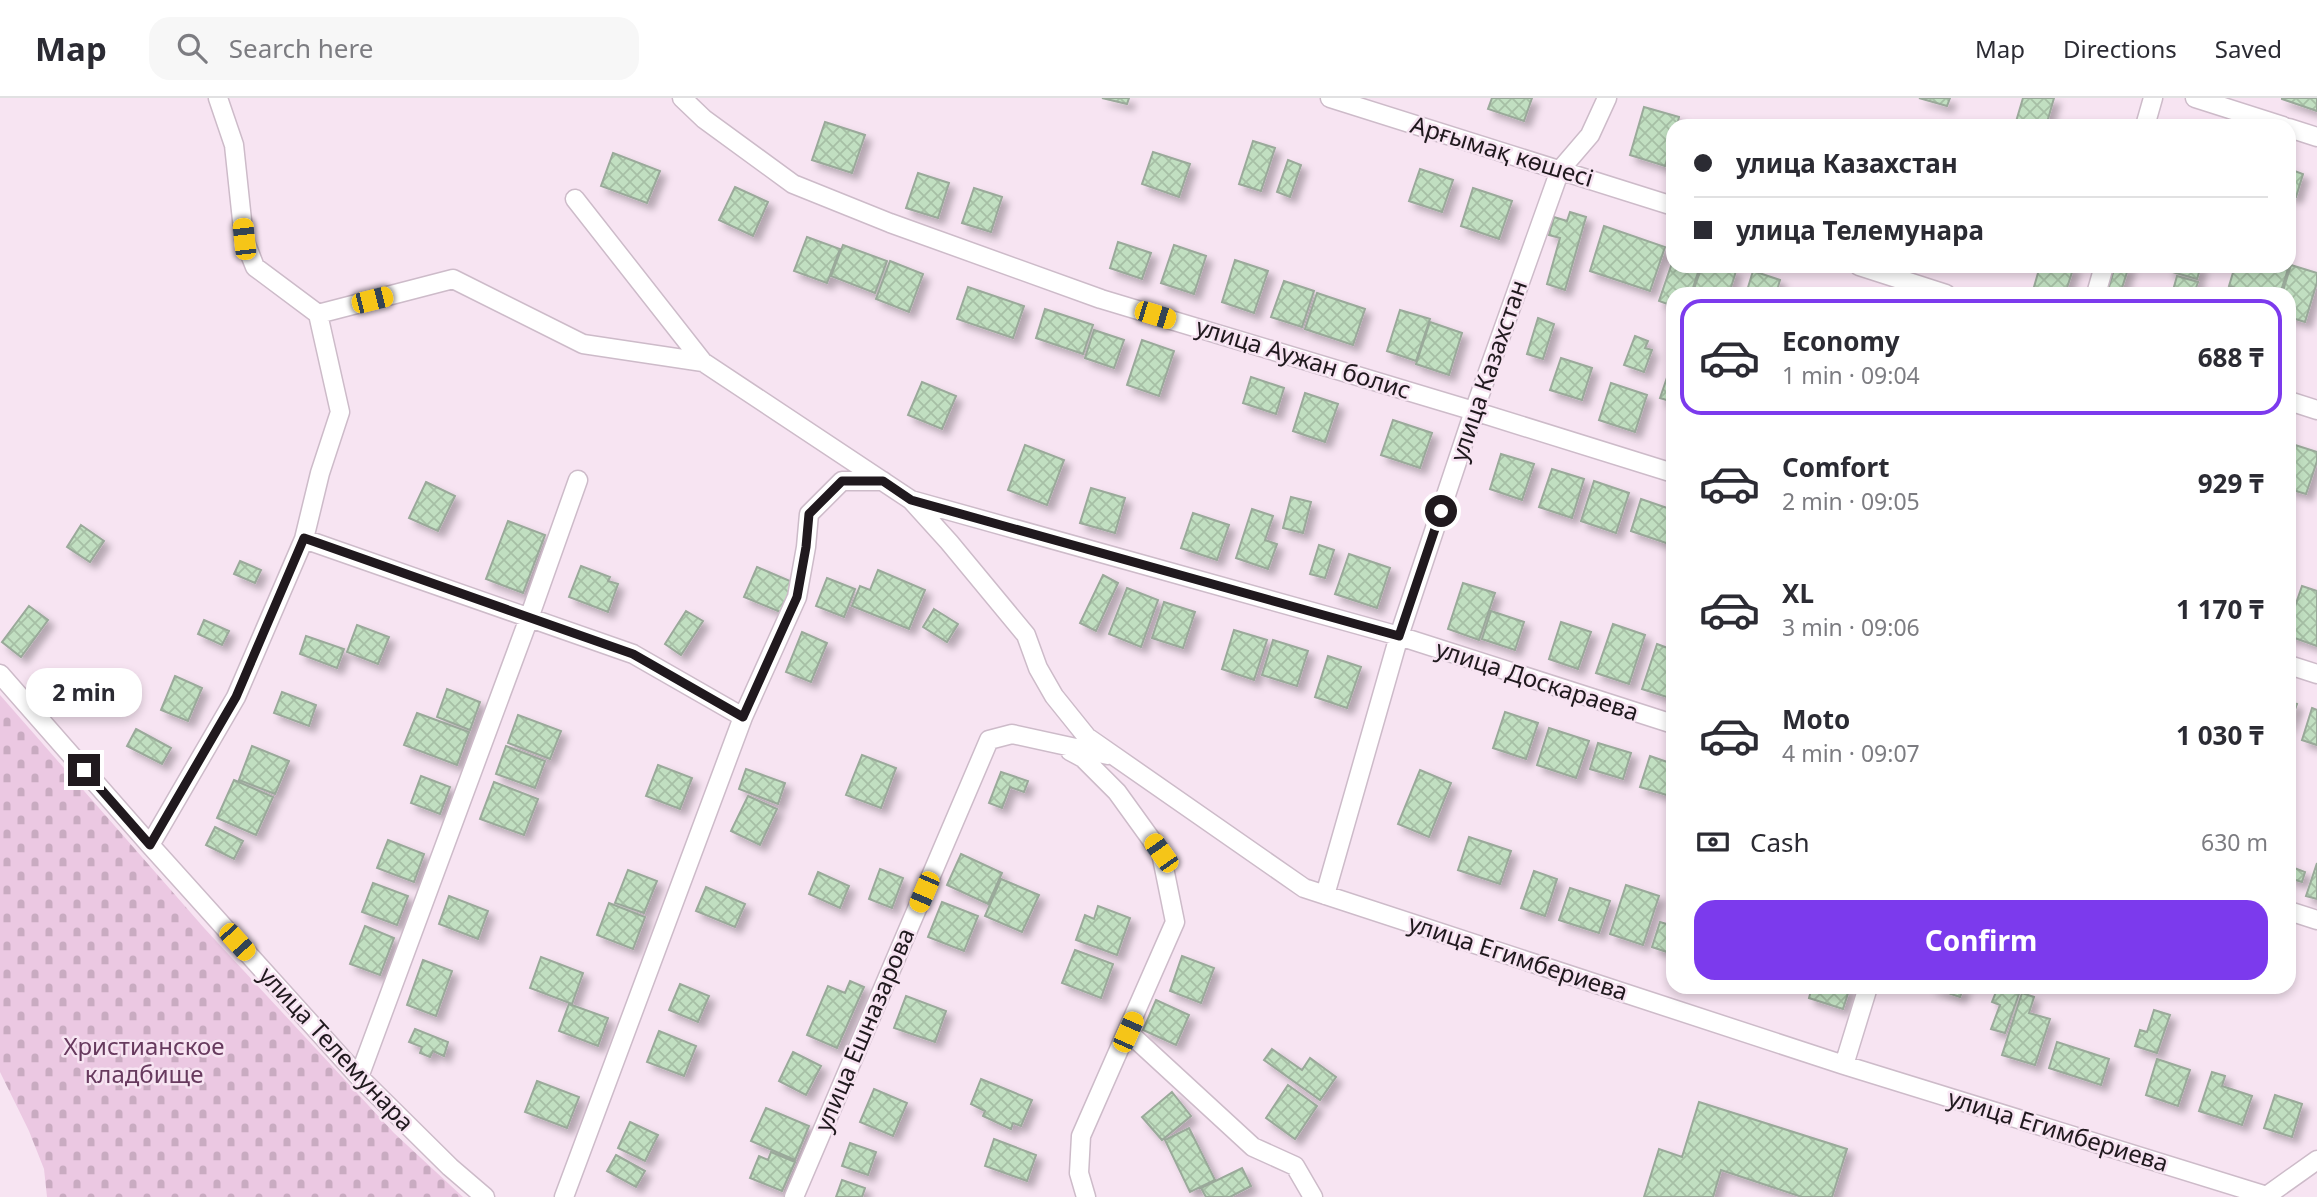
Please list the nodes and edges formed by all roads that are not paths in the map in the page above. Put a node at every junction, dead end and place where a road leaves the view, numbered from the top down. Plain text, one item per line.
1 (218, 98) edge
2 (682, 98) edge
3 (1330, 98) edge
4 (1607, 98) edge
5 (2153, 98) edge
6 (2195, 98) edge
7 (2147, 119) edge
8 (2261, 119) edge
9 (2296, 130) edge
10 (2317, 137) edge
11 (1560, 170) junction
12 (575, 199) dead end
13 (1666, 204) edge
14 (1881, 273) edge
15 (1924, 287) edge
16 (318, 313) junction
17 (703, 362) junction
18 (2296, 403) edge
19 (2317, 410) edge
20 (1474, 411) junction
21 (1666, 471) edge
22 (578, 480) dead end
23 (883, 481) junction
24 (911, 500) junction
25 (304, 538) junction
26 (529, 618) junction
27 (1399, 636) junction
28 (2296, 667) edge
29 (0, 674) edge
30 (2317, 674) edge
31 (743, 717) junction
32 (1666, 722) edge
33 (1062, 746) junction
34 (1116, 756) junction
35 (150, 845) junction
36 (1325, 895) junction
37 (2296, 913) edge
38 (2317, 920) edge
39 (1866, 994) edge
40 (1128, 1032) junction
41 (1844, 1065) junction
42 (359, 1077) junction
43 (2317, 1160) edge
44 (2266, 1196) edge
45 (485, 1197) edge
46 (564, 1197) edge
47 (794, 1197) edge
48 (1086, 1197) edge
49 (1313, 1197) edge

1 - 16 street
2 - 20 street, улица Аужан болис
3 - 11 street, Арғымақ көшесі
4 - 11 street
5 - 7 street
6 - 8 street
9 - 10 street
11 - 13 street, Арғымақ көшесі
11 - 20 street, улица Казахстан
12 - 17 street, улица Доскараева
14 - 15 street
16 - 17 street
16 - 25 street
17 - 23 street, улица Доскараева
18 - 19 street
20 - 21 street, улица Аужан болис
20 - 27 street, улица Казахстан
22 - 26 street
23 - 24 street, улица Доскараева
23 - 31 street
24 - 27 street, улица Доскараева
24 - 34 street, улица Егимбериева
25 - 26 street
25 - 35 street
26 - 31 street
26 - 42 street
27 - 32 street, улица Доскараева
27 - 36 street, улица Казахстан
28 - 30 street
29 - 35 street, улица Телемунара
31 - 46 street
33 - 34 street, улица Ешназарова
33 - 40 street, улица Ешназарова
33 - 47 street, улица Ешназарова
34 - 36 street, улица Егимбериева
35 - 42 street, улица Телемунара
36 - 41 street, улица Егимбериева
37 - 38 street
39 - 41 street
40 - 48 street, улица Ешназарова
40 - 49 street
41 - 44 street, улица Егимбериева
42 - 45 street, улица Телемунара
43 - 44 street

